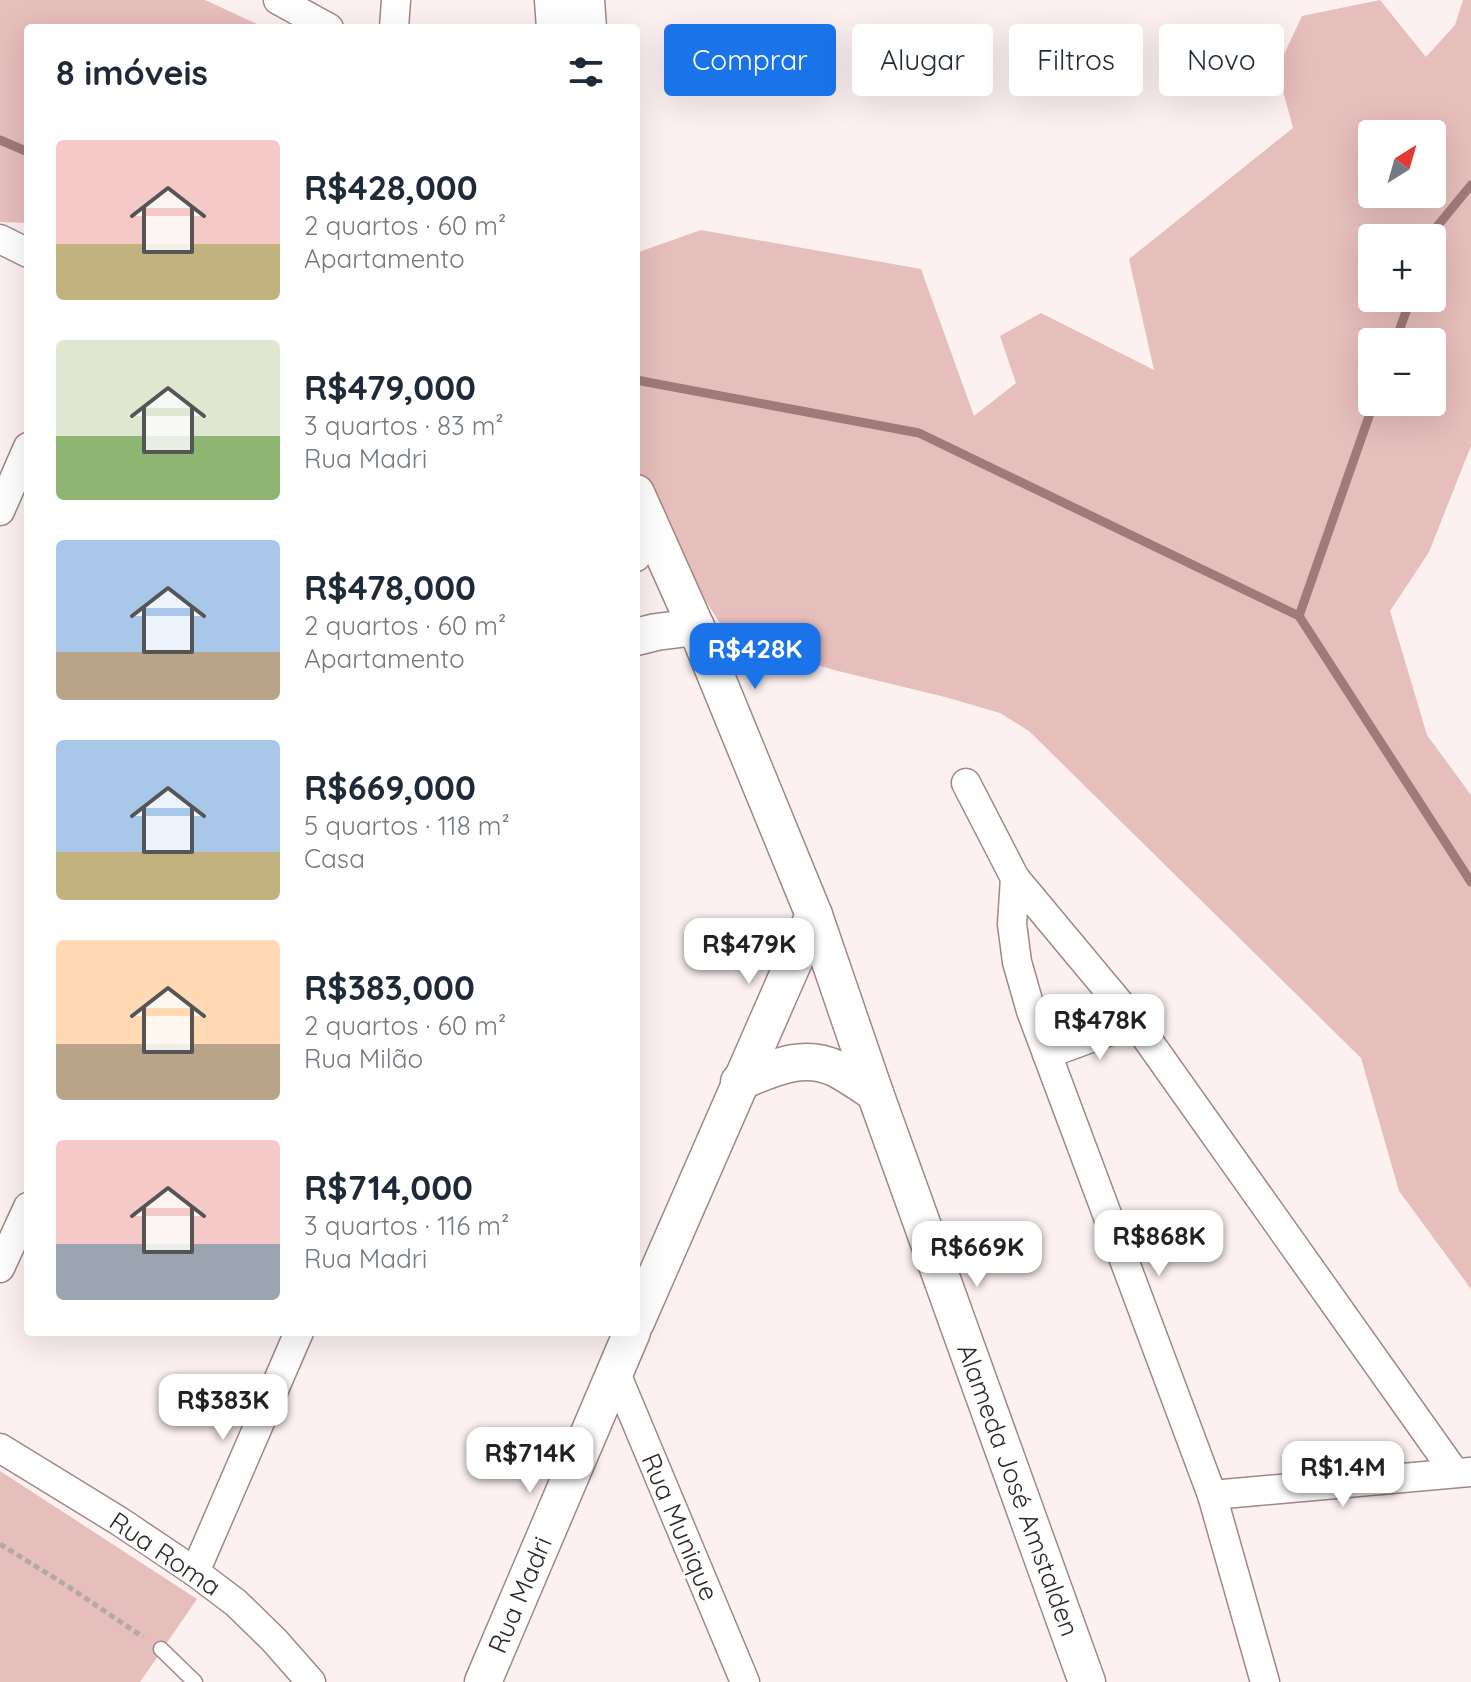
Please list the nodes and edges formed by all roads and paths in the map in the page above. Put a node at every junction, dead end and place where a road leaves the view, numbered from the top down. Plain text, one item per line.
1 (278, 0) edge
2 (396, 0) edge
3 (553, 0) edge
4 (586, 0) edge
5 (322, 24) edge
6 (394, 24) edge
7 (555, 24) edge
8 (588, 24) edge
9 (0, 239) edge
10 (24, 251) edge
11 (24, 456) edge
12 (643, 508) edge
13 (0, 511) edge
14 (640, 529) edge
15 (696, 627) junction
16 (640, 636) edge
17 (966, 783) dead end
18 (1015, 878) junction
19 (814, 915) junction
20 (1135, 1022) junction
21 (1047, 1054) junction
22 (739, 1082) junction
23 (875, 1093) junction
24 (24, 1216) edge
25 (0, 1268) edge
26 (640, 1313) edge
27 (297, 1336) edge
28 (630, 1336) edge
29 (615, 1371) junction
30 (0, 1448) edge
31 (1463, 1472) edge
32 (1212, 1495) junction
33 (0, 1544) edge
34 (195, 1572) junction
35 (161, 1649) joint
36 (195, 1682) edge
37 (311, 1682) edge
38 (483, 1682) edge
39 (745, 1682) edge
40 (1087, 1682) edge
41 (1265, 1682) edge

1 - 5 street
2 - 6 street
3 - 7 street
4 - 8 street
9 - 10 street
11 - 13 street
12 - 14 street
12 - 15 street, Alameda José Amstalden
15 - 16 street
15 - 19 street, Alameda José Amstalden
17 - 18 street
18 - 20 street
18 - 21 street
19 - 22 street
19 - 23 street, Alameda José Amstalden
20 - 21 street
20 - 31 street
21 - 32 street
22 - 23 street
22 - 26 street
23 - 40 street, Alameda José Amstalden
24 - 25 street
27 - 34 street
28 - 29 street, Rua Madri
29 - 38 street, Rua Madri
29 - 39 street, Rua Munique
30 - 34 street, Rua Roma
31 - 32 street
32 - 41 street
33 - 35 path
34 - 37 street, Rua Roma
35 - 36 lane

